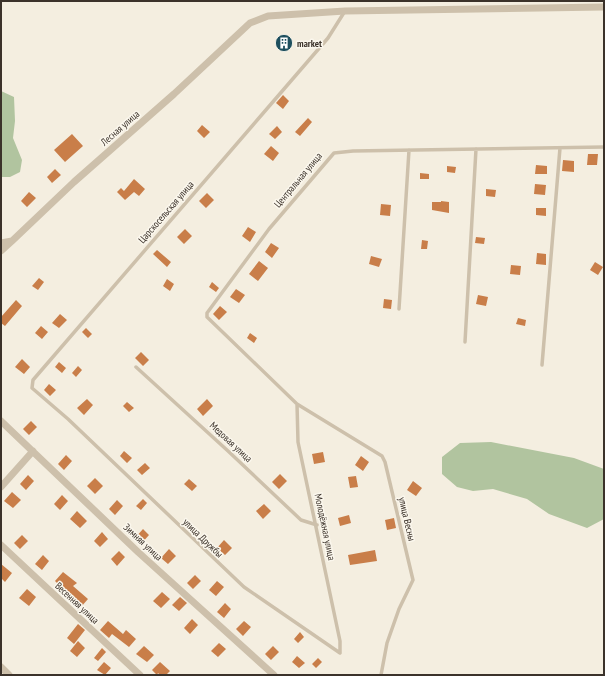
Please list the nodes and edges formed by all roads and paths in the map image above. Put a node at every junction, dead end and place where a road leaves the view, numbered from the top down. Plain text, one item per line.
1 (604, 7) edge
2 (345, 11) junction
3 (604, 147) edge
4 (560, 148) junction
5 (476, 149) junction
6 (409, 150) junction
7 (12, 241) junction
8 (1, 243) edge
9 (1, 251) edge
10 (399, 309) dead end
11 (465, 342) dead end
12 (542, 365) dead end
13 (136, 367) dead end
14 (297, 404) junction
15 (68, 419) joint
16 (1, 421) edge
17 (33, 451) junction
18 (1, 487) edge
19 (317, 525) junction
20 (1, 545) edge
21 (340, 653) joint
22 (1, 667) edge
23 (9, 675) edge
24 (140, 675) edge
25 (274, 675) edge
26 (381, 675) edge

1 - 2 street
2 - 7 street, Лесная улица
2 - 15 lane, Царскосельская улица
3 - 4 lane, Центральная улица
4 - 5 lane, Центральная улица
4 - 12 lane
5 - 6 lane, Центральная улица
5 - 11 lane
6 - 10 lane
6 - 14 lane, Центральная улица
7 - 8 street
7 - 9 street, Лесная улица
13 - 19 lane, Медовая улица
14 - 19 lane, Молодёжная улица
14 - 26 lane, улица Весны
15 - 21 lane, улица Дружбы
16 - 17 street, Зимняя улица
17 - 18 street
17 - 25 street, Зимняя улица
19 - 21 lane, Молодёжная улица
20 - 24 street, Весенняя улица
22 - 23 street

